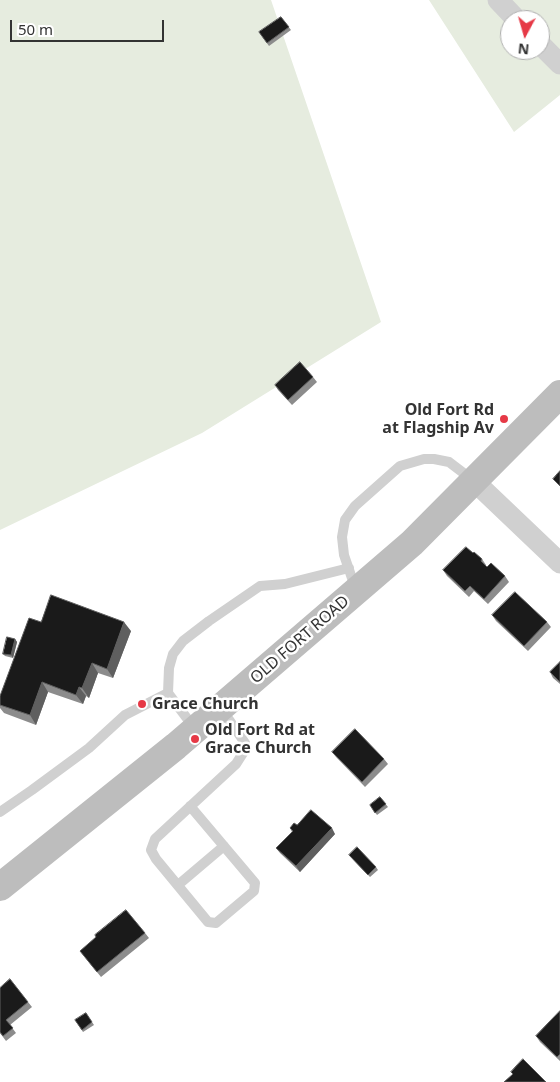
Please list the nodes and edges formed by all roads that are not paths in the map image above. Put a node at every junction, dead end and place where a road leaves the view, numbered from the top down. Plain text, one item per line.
1 (498, 0) edge
2 (508, 10) edge
3 (550, 54) edge
4 (560, 64) edge
5 (560, 394) edge
6 (474, 480) junction
7 (560, 563) edge
8 (353, 579) junction
9 (168, 693) junction
10 (222, 708) junction
11 (195, 730) junction
12 (190, 806) junction
13 (0, 812) edge
14 (224, 846) junction
15 (178, 886) junction
16 (0, 887) edge

1 - 2 street
3 - 4 street
5 - 6 main road, OLD FORT ROAD
6 - 7 street
6 - 8 main road, OLD FORT ROAD
6 - 8 lane
8 - 9 lane
8 - 10 main road, OLD FORT ROAD
9 - 11 lane
9 - 13 lane
10 - 11 main road, OLD FORT ROAD
10 - 12 lane
11 - 16 main road, OLD FORT ROAD
12 - 14 lane
12 - 15 lane
14 - 15 lane
14 - 15 lane

